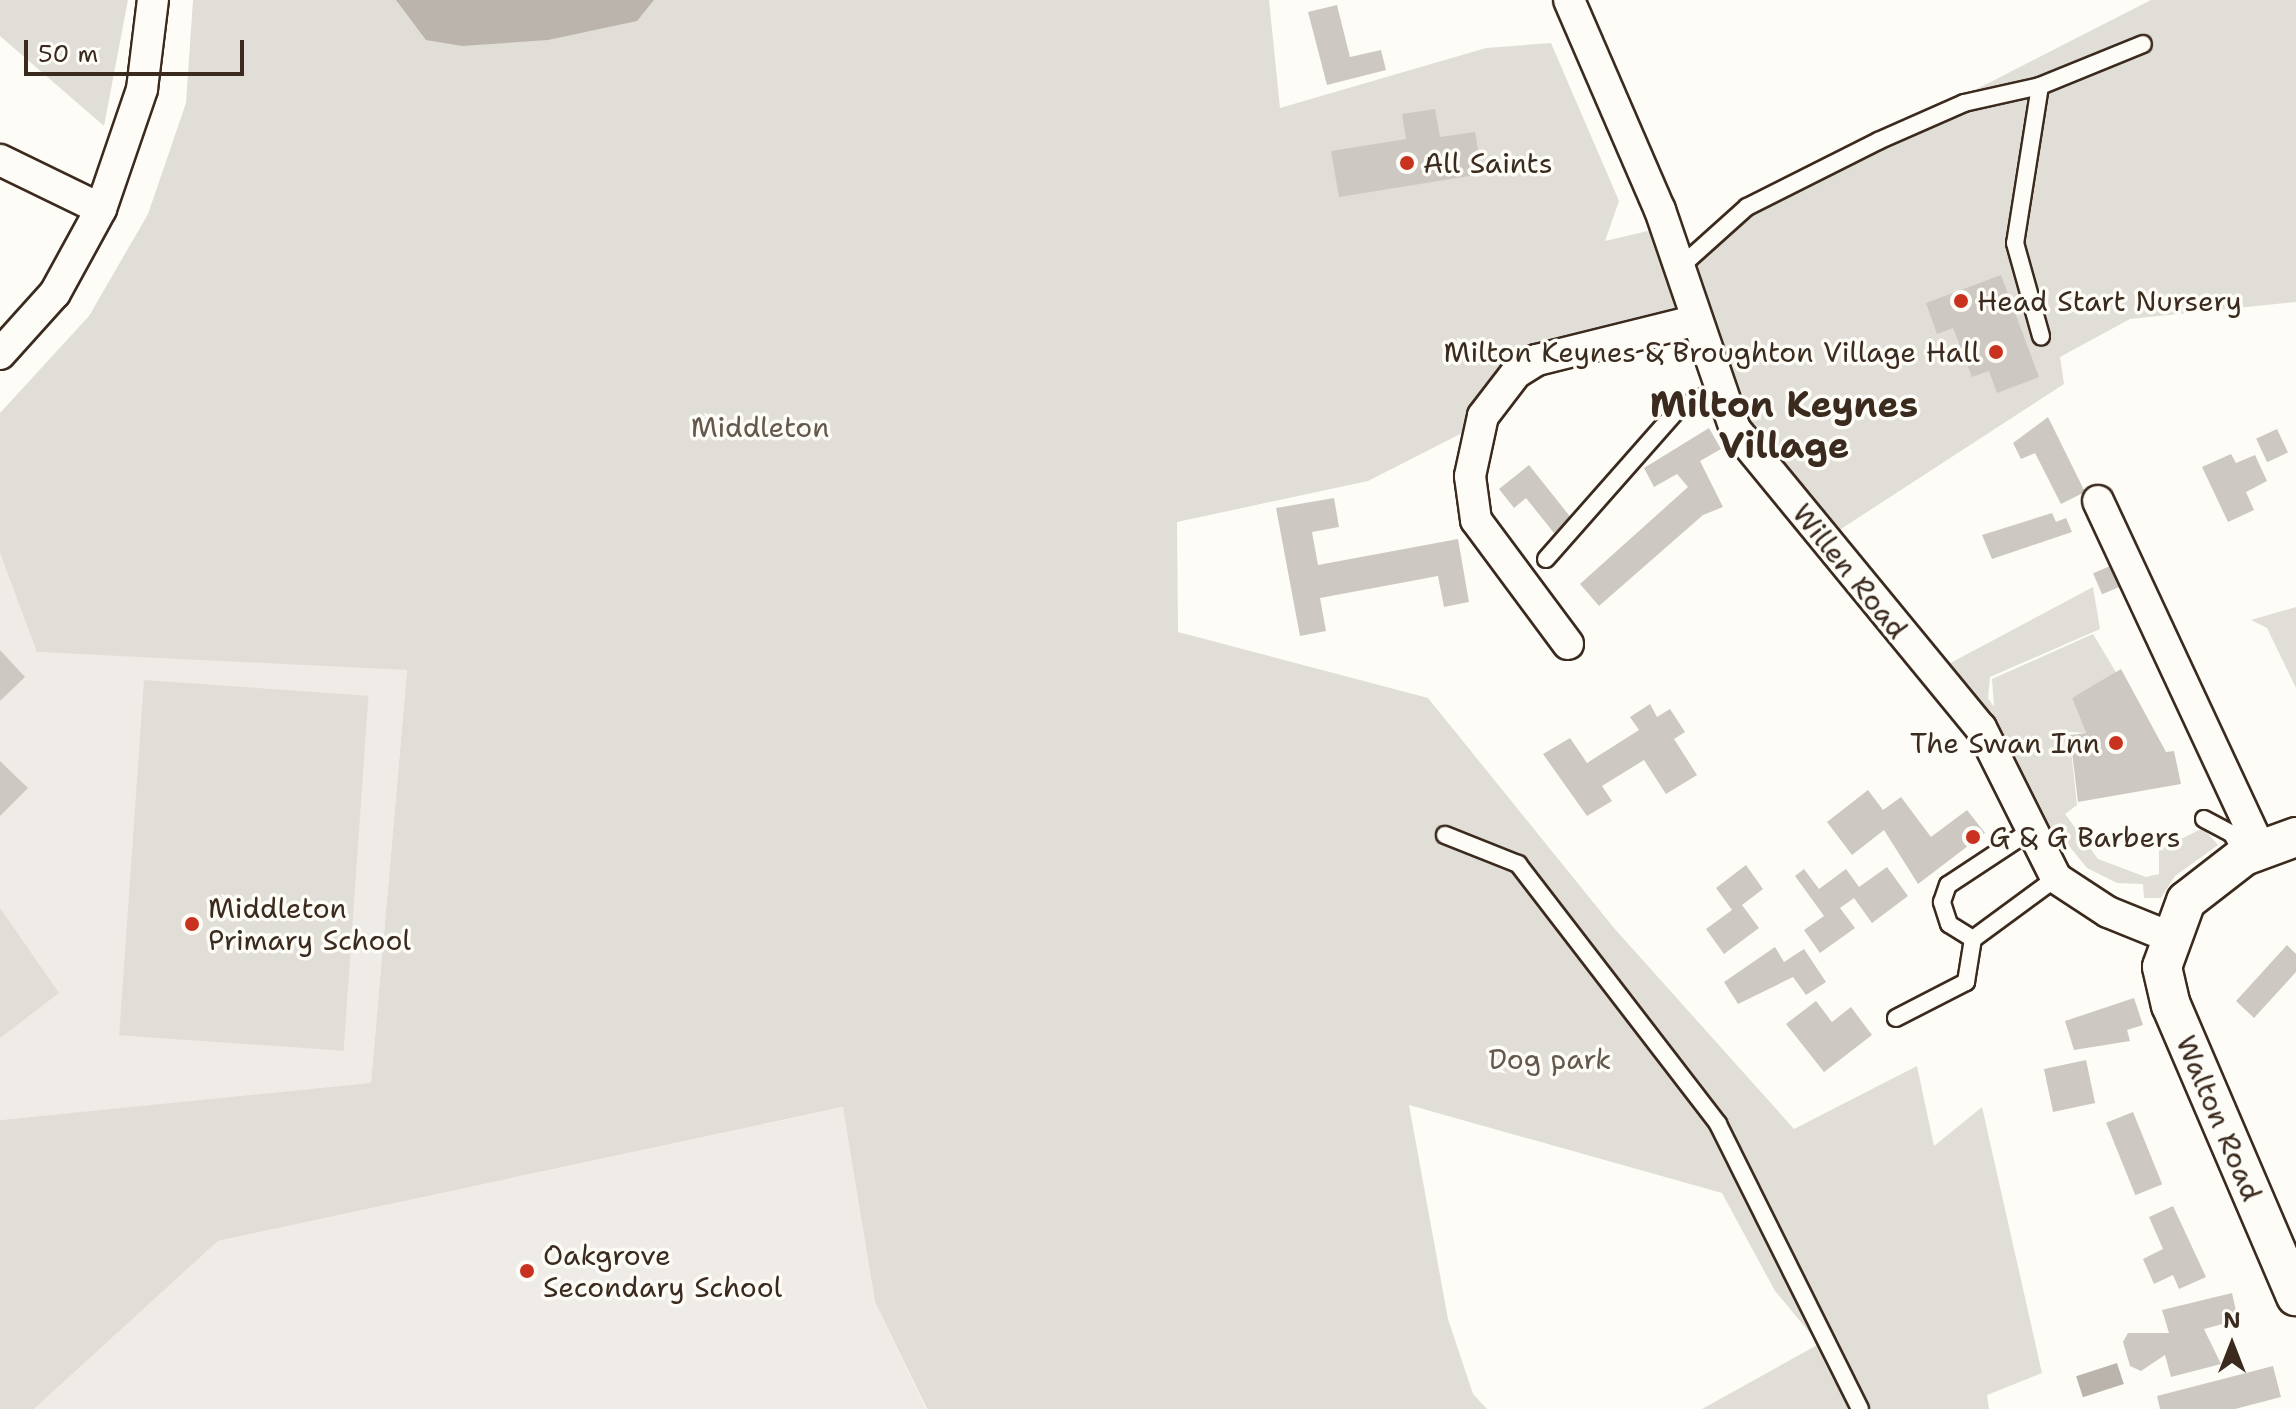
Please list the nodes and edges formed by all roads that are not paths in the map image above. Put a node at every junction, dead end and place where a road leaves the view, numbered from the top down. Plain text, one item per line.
1 (153, 0) edge
2 (1569, 0) edge
3 (2143, 44) dead end
4 (2040, 86) junction
5 (0, 160) edge
6 (101, 209) junction
7 (1679, 268) junction
8 (1694, 321) junction
9 (2041, 336) dead end
10 (0, 354) edge
11 (1717, 391) junction
12 (2098, 501) dead end
13 (1546, 559) dead end
14 (1568, 644) dead end
15 (2204, 819) dead end
16 (2027, 833) junction
17 (1445, 835) dead end
18 (2296, 837) edge
19 (2252, 852) junction
20 (2056, 878) junction
21 (2167, 936) junction
22 (1973, 939) junction
23 (1896, 1018) dead end
24 (2296, 1296) edge
25 (1860, 1409) edge

1 - 6 street
2 - 7 street, Willen Road
3 - 4 lane
4 - 7 lane
4 - 9 lane
5 - 6 street
6 - 10 street
7 - 8 street, Willen Road
8 - 11 street, Willen Road
8 - 14 street
11 - 13 lane
11 - 16 street, Willen Road
12 - 19 street
15 - 19 lane
16 - 20 street, Willen Road
16 - 22 lane
17 - 25 lane
18 - 19 street
19 - 21 street
20 - 21 street, Willen Road
20 - 22 lane
21 - 24 street, Walton Road
22 - 23 lane

